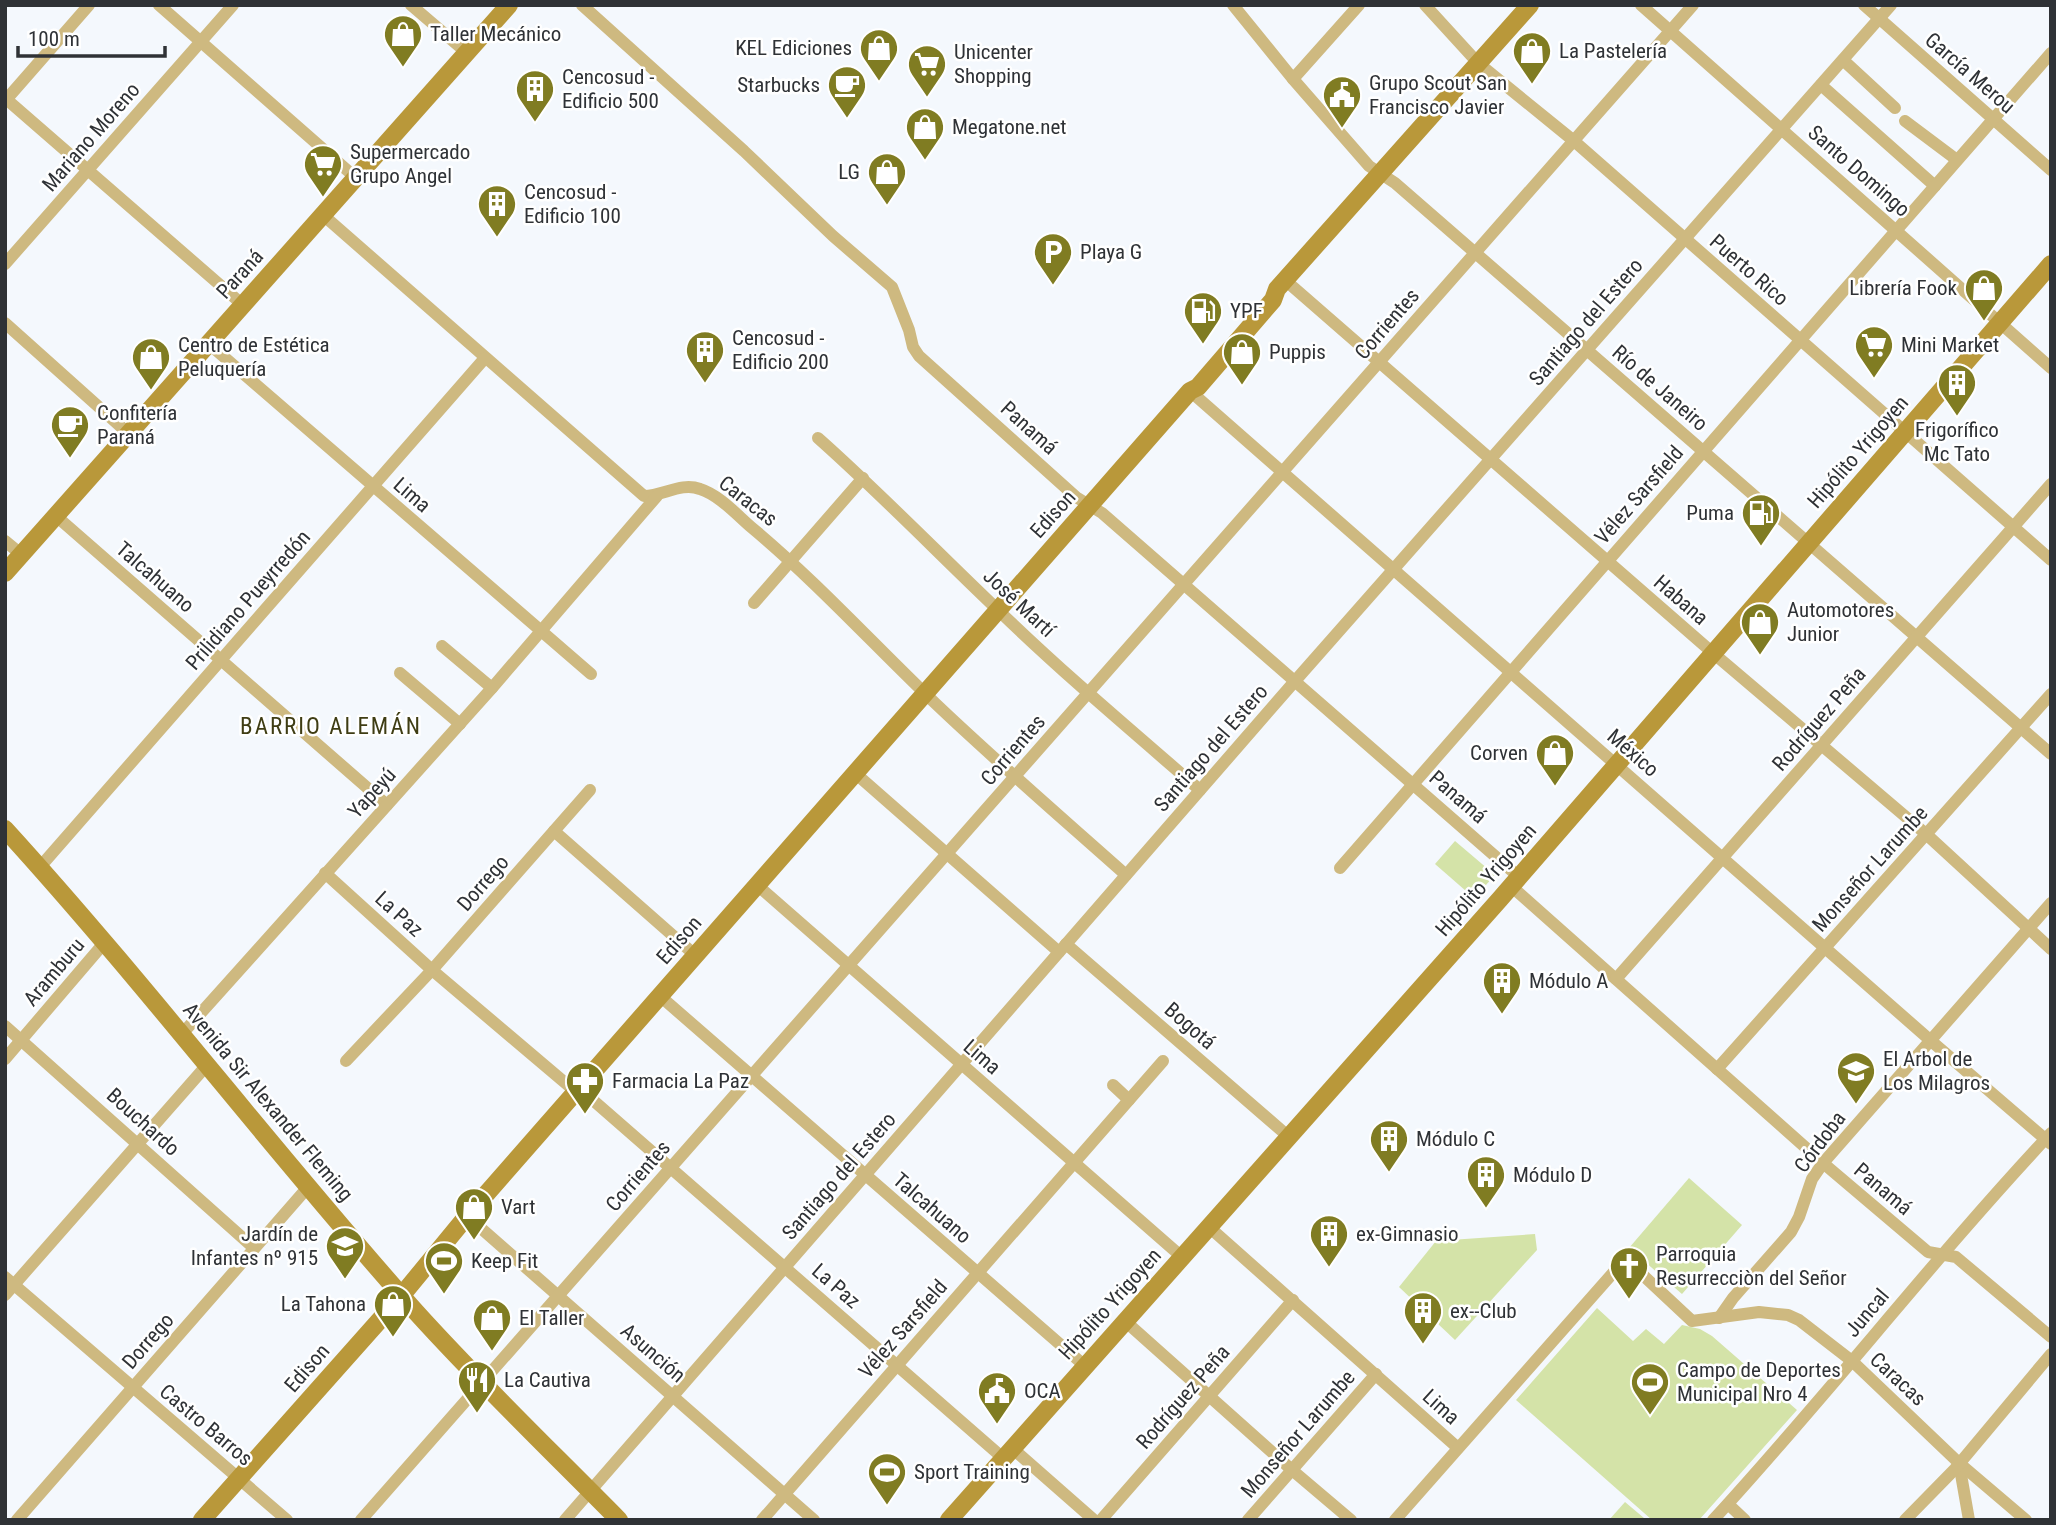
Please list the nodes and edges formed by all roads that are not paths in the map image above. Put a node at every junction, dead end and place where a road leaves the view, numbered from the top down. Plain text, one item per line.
1 (89, 5) edge
2 (159, 5) edge
3 (233, 5) edge
4 (411, 5) edge
5 (509, 5) edge
6 (582, 5) edge
7 (1233, 5) edge
8 (1359, 5) edge
9 (1425, 5) edge
10 (1530, 5) edge
11 (1641, 5) edge
12 (1693, 5) edge
13 (1864, 5) edge
14 (1891, 5) edge
15 (1879, 18) junction
16 (1671, 31) junction
17 (200, 43) junction
18 (467, 53) junction
19 (2051, 53) edge
20 (1843, 60) junction
21 (1478, 63) junction
22 (1293, 79) junction
23 (1821, 85) junction
24 (6, 99) edge
25 (1895, 108) dead end
26 (1993, 119) junction
27 (1905, 121) dead end
28 (1782, 128) junction
29 (1574, 141) junction
30 (1957, 160) junction
31 (2051, 170) edge
32 (87, 171) junction
33 (1380, 174) junction
34 (356, 178) junction
35 (1935, 186) junction
36 (323, 215) junction
37 (1897, 230) junction
38 (1685, 239) junction
39 (1475, 253) junction
40 (5, 264) edge
41 (2051, 264) edge
42 (1281, 285) junction
43 (243, 306) junction
44 (2001, 321) junction
45 (5, 323) edge
46 (1800, 340) junction
47 (209, 344) junction
48 (1587, 350) junction
49 (485, 358) junction
50 (1381, 361) junction
51 (2051, 368) edge
52 (1190, 391) junction
53 (1905, 432) junction
54 (129, 433) junction
55 (818, 438) dead end
56 (1703, 451) junction
57 (1491, 458) junction
58 (1283, 472) junction
59 (863, 478) junction
60 (2051, 484) edge
61 (373, 487) junction
62 (657, 496) junction
63 (1090, 505) junction
64 (56, 516) junction
65 (2013, 528) junction
66 (5, 541) edge
67 (1809, 543) junction
68 (22, 555) junction
69 (790, 559) junction
70 (1607, 560) junction
71 (2051, 560) edge
72 (1394, 569) junction
73 (5, 573) edge
74 (1184, 584) junction
75 (754, 603) dead end
76 (998, 610) junction
77 (540, 631) junction
78 (1915, 638) junction
79 (442, 646) dead end
80 (1713, 653) junction
81 (221, 660) junction
82 (1511, 672) junction
83 (400, 673) dead end
84 (591, 674) dead end
85 (1295, 681) junction
86 (492, 688) junction
87 (926, 694) junction
88 (1088, 694) junction
89 (2051, 694) edge
90 (460, 724) junction
91 (2020, 728) junction
92 (1822, 744) junction
93 (2051, 754) edge
94 (1617, 764) junction
95 (855, 773) junction
96 (1015, 777) junction
97 (1414, 783) junction
98 (590, 790) dead end
99 (1200, 790) junction
100 (387, 805) junction
101 (5, 829) edge
102 (554, 831) junction
103 (1926, 834) junction
104 (947, 854) junction
105 (1722, 858) junction
106 (40, 867) junction
107 (1340, 867) dead end
108 (325, 873) junction
109 (1126, 875) junction
110 (1515, 881) junction
111 (757, 885) junction
112 (2051, 903) edge
113 (2029, 929) junction
114 (105, 942) junction
115 (1063, 948) junction
116 (1825, 948) junction
117 (2051, 949) edge
118 (695, 956) junction
119 (849, 966) junction
120 (432, 970) junction
121 (1616, 979) junction
122 (660, 996) junction
123 (5, 1026) edge
124 (182, 1034) junction
125 (22, 1040) junction
126 (1930, 1040) junction
127 (5, 1059) edge
128 (346, 1061) dead end
129 (1163, 1061) dead end
130 (206, 1065) junction
131 (961, 1065) junction
132 (1717, 1069) junction
133 (752, 1076) junction
134 (1113, 1085) dead end
135 (578, 1090) junction
136 (1129, 1100) junction
137 (1289, 1137) junction
138 (2049, 1138) edge
139 (137, 1143) junction
140 (1823, 1163) junction
141 (1074, 1164) junction
142 (671, 1168) junction
143 (865, 1175) junction
144 (308, 1187) junction
145 (467, 1216) junction
146 (1209, 1227) junction
147 (254, 1248) junction
148 (1941, 1254) junction
149 (1182, 1257) junction
150 (785, 1267) junction
151 (977, 1273) junction
152 (8, 1285) edge
153 (402, 1295) junction
154 (558, 1296) junction
155 (1293, 1300) junction
156 (1719, 1318) junction
157 (1125, 1321) junction
158 (2051, 1337) edge
159 (2051, 1354) edge
160 (1852, 1361) junction
161 (897, 1366) junction
162 (1085, 1366) junction
163 (1376, 1374) junction
164 (482, 1382) junction
165 (132, 1388) junction
166 (1209, 1395) junction
167 (673, 1396) junction
168 (1458, 1448) junction
169 (1008, 1453) junction
170 (1959, 1463) junction
171 (1292, 1470) junction
172 (240, 1479) junction
173 (591, 1491) junction
174 (785, 1494) junction
175 (1728, 1504) junction
176 (17, 1520) edge
177 (202, 1520) edge
178 (287, 1520) edge
179 (361, 1520) edge
180 (565, 1520) edge
181 (619, 1520) edge
182 (762, 1520) edge
183 (814, 1520) edge
184 (949, 1520) edge
185 (1094, 1520) edge
186 (1101, 1520) edge
187 (1248, 1520) edge
188 (1352, 1520) edge
189 (1395, 1520) edge
190 (1713, 1520) edge
191 (1745, 1520) edge
192 (1905, 1520) edge
193 (1969, 1520) edge
194 (2026, 1520) edge

1 - 24 street
2 - 17 street
3 - 17 street, Mariano Moreno
4 - 18 street
5 - 18 street, Paraná
6 - 63 street, Panamá
7 - 22 street, Río de Janeiro
8 - 22 street
9 - 21 street, Puerto Rico
10 - 21 street, Edison
11 - 16 street, Santo Domingo
12 - 16 street, Corrientes
13 - 15 street, García Merou
14 - 15 street, Santiago del Estero
15 - 20 street, Santiago del Estero
15 - 26 street, García Merou
16 - 28 street, Santo Domingo
16 - 29 street, Corrientes
17 - 32 street, Mariano Moreno
17 - 34 street
18 - 34 street, Paraná
19 - 26 street, Vélez Sarsfield
20 - 23 street, Santiago del Estero
20 - 25 street
21 - 29 street, Puerto Rico
21 - 33 street, Edison
22 - 33 street, Río de Janeiro
23 - 28 street, Santiago del Estero
23 - 35 street
24 - 32 street
26 - 30 street, Vélez Sarsfield
26 - 31 street, García Merou
27 - 30 street
28 - 37 street, Santo Domingo
28 - 38 street, Santiago del Estero
29 - 38 street, Puerto Rico
29 - 39 street, Corrientes
30 - 35 street, Vélez Sarsfield
32 - 40 street, Mariano Moreno
32 - 43 street
33 - 39 street, Río de Janeiro
33 - 42 street, Edison
34 - 36 street, Paraná
35 - 37 street, Vélez Sarsfield
36 - 43 street, Paraná
36 - 49 street
37 - 44 street, Santo Domingo
37 - 46 street, Vélez Sarsfield
38 - 46 street, Puerto Rico
38 - 48 street, Santiago del Estero
39 - 48 street, Río de Janeiro
39 - 50 street, Corrientes
41 - 44 street, Hipólito Yrigoyen
42 - 50 street, Habana
42 - 52 street, Edison
43 - 47 street, Paraná
44 - 51 street, Santo Domingo
44 - 53 street, Hipólito Yrigoyen
45 - 54 street
46 - 53 street, Puerto Rico
46 - 56 street, Vélez Sarsfield
47 - 54 street, Paraná
47 - 61 street, Lima
48 - 56 street, Río de Janeiro
48 - 57 street, Santiago del Estero
49 - 61 street, Prilidiano Pueyrredón
49 - 62 street
50 - 57 street, Habana
50 - 58 street, Corrientes
52 - 58 street, México
52 - 63 street, Edison
53 - 65 street, Puerto Rico
53 - 67 street, Hipólito Yrigoyen
54 - 64 street, Paraná
55 - 59 street, José Martí
56 - 67 street, Río de Janeiro
56 - 70 street, Vélez Sarsfield
57 - 70 street, Habana
57 - 72 street, Santiago del Estero
58 - 72 street, México
58 - 74 street, Corrientes
59 - 69 street
59 - 76 street, José Martí
60 - 65 street, Rodríguez Peña
61 - 77 street, Lima
61 - 81 street, Prilidiano Pueyrredón
62 - 69 street, Caracas
62 - 77 street, Yapeyú
63 - 74 street, Panamá
63 - 76 street, Edison
64 - 68 street, Paraná
64 - 81 street, Talcahuano
65 - 71 street, Puerto Rico
65 - 78 street, Rodríguez Peña
66 - 68 street
67 - 78 street, Río de Janeiro
67 - 80 street, Hipólito Yrigoyen
68 - 73 street, Paraná
69 - 75 street
69 - 87 street, Caracas
70 - 80 street, Habana
70 - 82 street, Vélez Sarsfield
72 - 82 street, México
72 - 85 street, Santiago del Estero
74 - 85 street, Panamá
74 - 88 street, Corrientes
76 - 87 street, Edison
76 - 88 street, José Martí
77 - 84 street, Lima
77 - 86 street, Yapeyú
78 - 91 street, Río de Janeiro
78 - 92 street, Rodríguez Peña
79 - 86 street
80 - 92 street, Habana
80 - 94 street, Hipólito Yrigoyen
81 - 100 street, Talcahuano
81 - 106 street, Prilidiano Pueyrredón
82 - 94 street, México
82 - 97 street, Vélez Sarsfield
83 - 90 street
85 - 97 street, Panamá
85 - 99 street, Santiago del Estero
86 - 90 street, Yapeyú
87 - 95 street, Edison
87 - 96 street, Caracas
88 - 96 street, Corrientes
88 - 99 street, José Martí
89 - 91 street, Monseñor Larumbe
90 - 100 street, Yapeyú
91 - 93 street, Río de Janeiro
91 - 103 street, Monseñor Larumbe
92 - 103 street, Habana
92 - 105 street, Rodríguez Peña
94 - 105 street, México
94 - 110 street, Hipólito Yrigoyen
95 - 104 street, Bogotá
95 - 111 street, Edison
96 - 104 street, Corrientes
96 - 109 street, Caracas
97 - 107 street, Vélez Sarsfield
97 - 110 street, Panamá
98 - 102 street, Dorrego
99 - 109 street, Santiago del Estero
100 - 108 street, Yapeyú
101 - 106 street, Avenida Sir Alexander Fleming
102 - 118 street
102 - 120 street, Dorrego
103 - 113 street, Habana
103 - 116 street, Monseñor Larumbe
104 - 115 street, Bogotá
104 - 119 street, Corrientes
105 - 116 street, México
105 - 121 street, Rodríguez Peña
106 - 114 street, Avenida Sir Alexander Fleming
108 - 120 street, La Paz
108 - 124 street, Yapeyú
109 - 115 street, Santiago del Estero
110 - 121 street, Panamá
110 - 137 street, Hipólito Yrigoyen
111 - 118 street, Edison
111 - 119 street, Lima
112 - 113 street, Córdoba
113 - 117 street, Habana
113 - 126 street, Córdoba
114 - 124 street, Avenida Sir Alexander Fleming
114 - 125 street, Aramburu
115 - 131 street, Santiago del Estero
115 - 137 street, Bogotá
116 - 126 street, México
116 - 132 street, Monseñor Larumbe
118 - 122 street, Edison
119 - 131 street, Lima
119 - 133 street, Corrientes
120 - 128 street, Dorrego
120 - 135 street, La Paz
121 - 132 street, Panamá
122 - 133 street, Talcahuano
122 - 135 street, Edison
123 - 125 street, Bouchardo
124 - 130 street, Avenida Sir Alexander Fleming
125 - 127 street, Aramburu
125 - 139 street, Bouchardo
126 - 138 street, México
126 - 140 street, Córdoba
129 - 136 street, Vélez Sarsfield
130 - 139 street
130 - 144 street, Avenida Sir Alexander Fleming
131 - 141 street, Lima
131 - 143 street, Santiago del Estero
132 - 140 street, Panamá
133 - 142 street, Corrientes
133 - 143 street, Talcahuano
134 - 136 street
135 - 142 street, La Paz
135 - 145 street, Edison
136 - 141 street, Vélez Sarsfield
137 - 146 street, Hipólito Yrigoyen
138 - 148 street, Juncal
139 - 147 street, Bouchardo
139 - 152 street
140 - 148 street, Panamá
140 - 156 street, Córdoba
141 - 149 street, Lima
141 - 151 street, Vélez Sarsfield
142 - 150 street, La Paz
142 - 154 street, Corrientes
143 - 150 street, Santiago del Estero
143 - 151 street, Talcahuano
144 - 147 street, Dorrego
144 - 153 street, Avenida Sir Alexander Fleming
145 - 153 street, Edison
145 - 154 street, Asunción
146 - 149 street, Hipólito Yrigoyen
146 - 155 street, Lima
147 - 165 street, Dorrego
148 - 158 street, Panamá
148 - 160 street, Juncal
149 - 157 street, Hipólito Yrigoyen
150 - 161 street, La Paz
150 - 167 street, Santiago del Estero
151 - 161 street, Vélez Sarsfield
151 - 162 street, Talcahuano
152 - 165 street, Castro Barros
153 - 164 street, Avenida Sir Alexander Fleming
153 - 172 street, Edison
154 - 164 street, Corrientes
154 - 167 street, Asunción
155 - 163 street, Lima
155 - 166 street, Rodríguez Peña
156 - 160 street, Caracas
156 - 168 street, Caracas
157 - 162 street, Hipólito Yrigoyen
157 - 166 street
159 - 170 street
160 - 170 street, Caracas
160 - 175 street, Juncal
161 - 169 street, La Paz
161 - 174 street, Vélez Sarsfield
162 - 169 street, Hipólito Yrigoyen
163 - 168 street, Lima
163 - 171 street, Monseñor Larumbe
164 - 173 street, Avenida Sir Alexander Fleming
164 - 179 street, Corrientes
165 - 172 street, Castro Barros
165 - 176 street, Dorrego
166 - 171 street
166 - 186 street, Rodríguez Peña
167 - 173 street, Santiago del Estero
167 - 174 street, Asunción
168 - 189 street
169 - 184 street, Hipólito Yrigoyen
169 - 185 street, La Paz
170 - 192 street
170 - 193 street
170 - 194 street, Caracas
171 - 187 street, Monseñor Larumbe
171 - 188 street
172 - 177 street, Edison
172 - 178 street, Castro Barros
173 - 180 street, Santiago del Estero
173 - 181 street, Avenida Sir Alexander Fleming
174 - 182 street, Vélez Sarsfield
174 - 183 street, Asunción
175 - 190 street, Juncal
175 - 191 street

